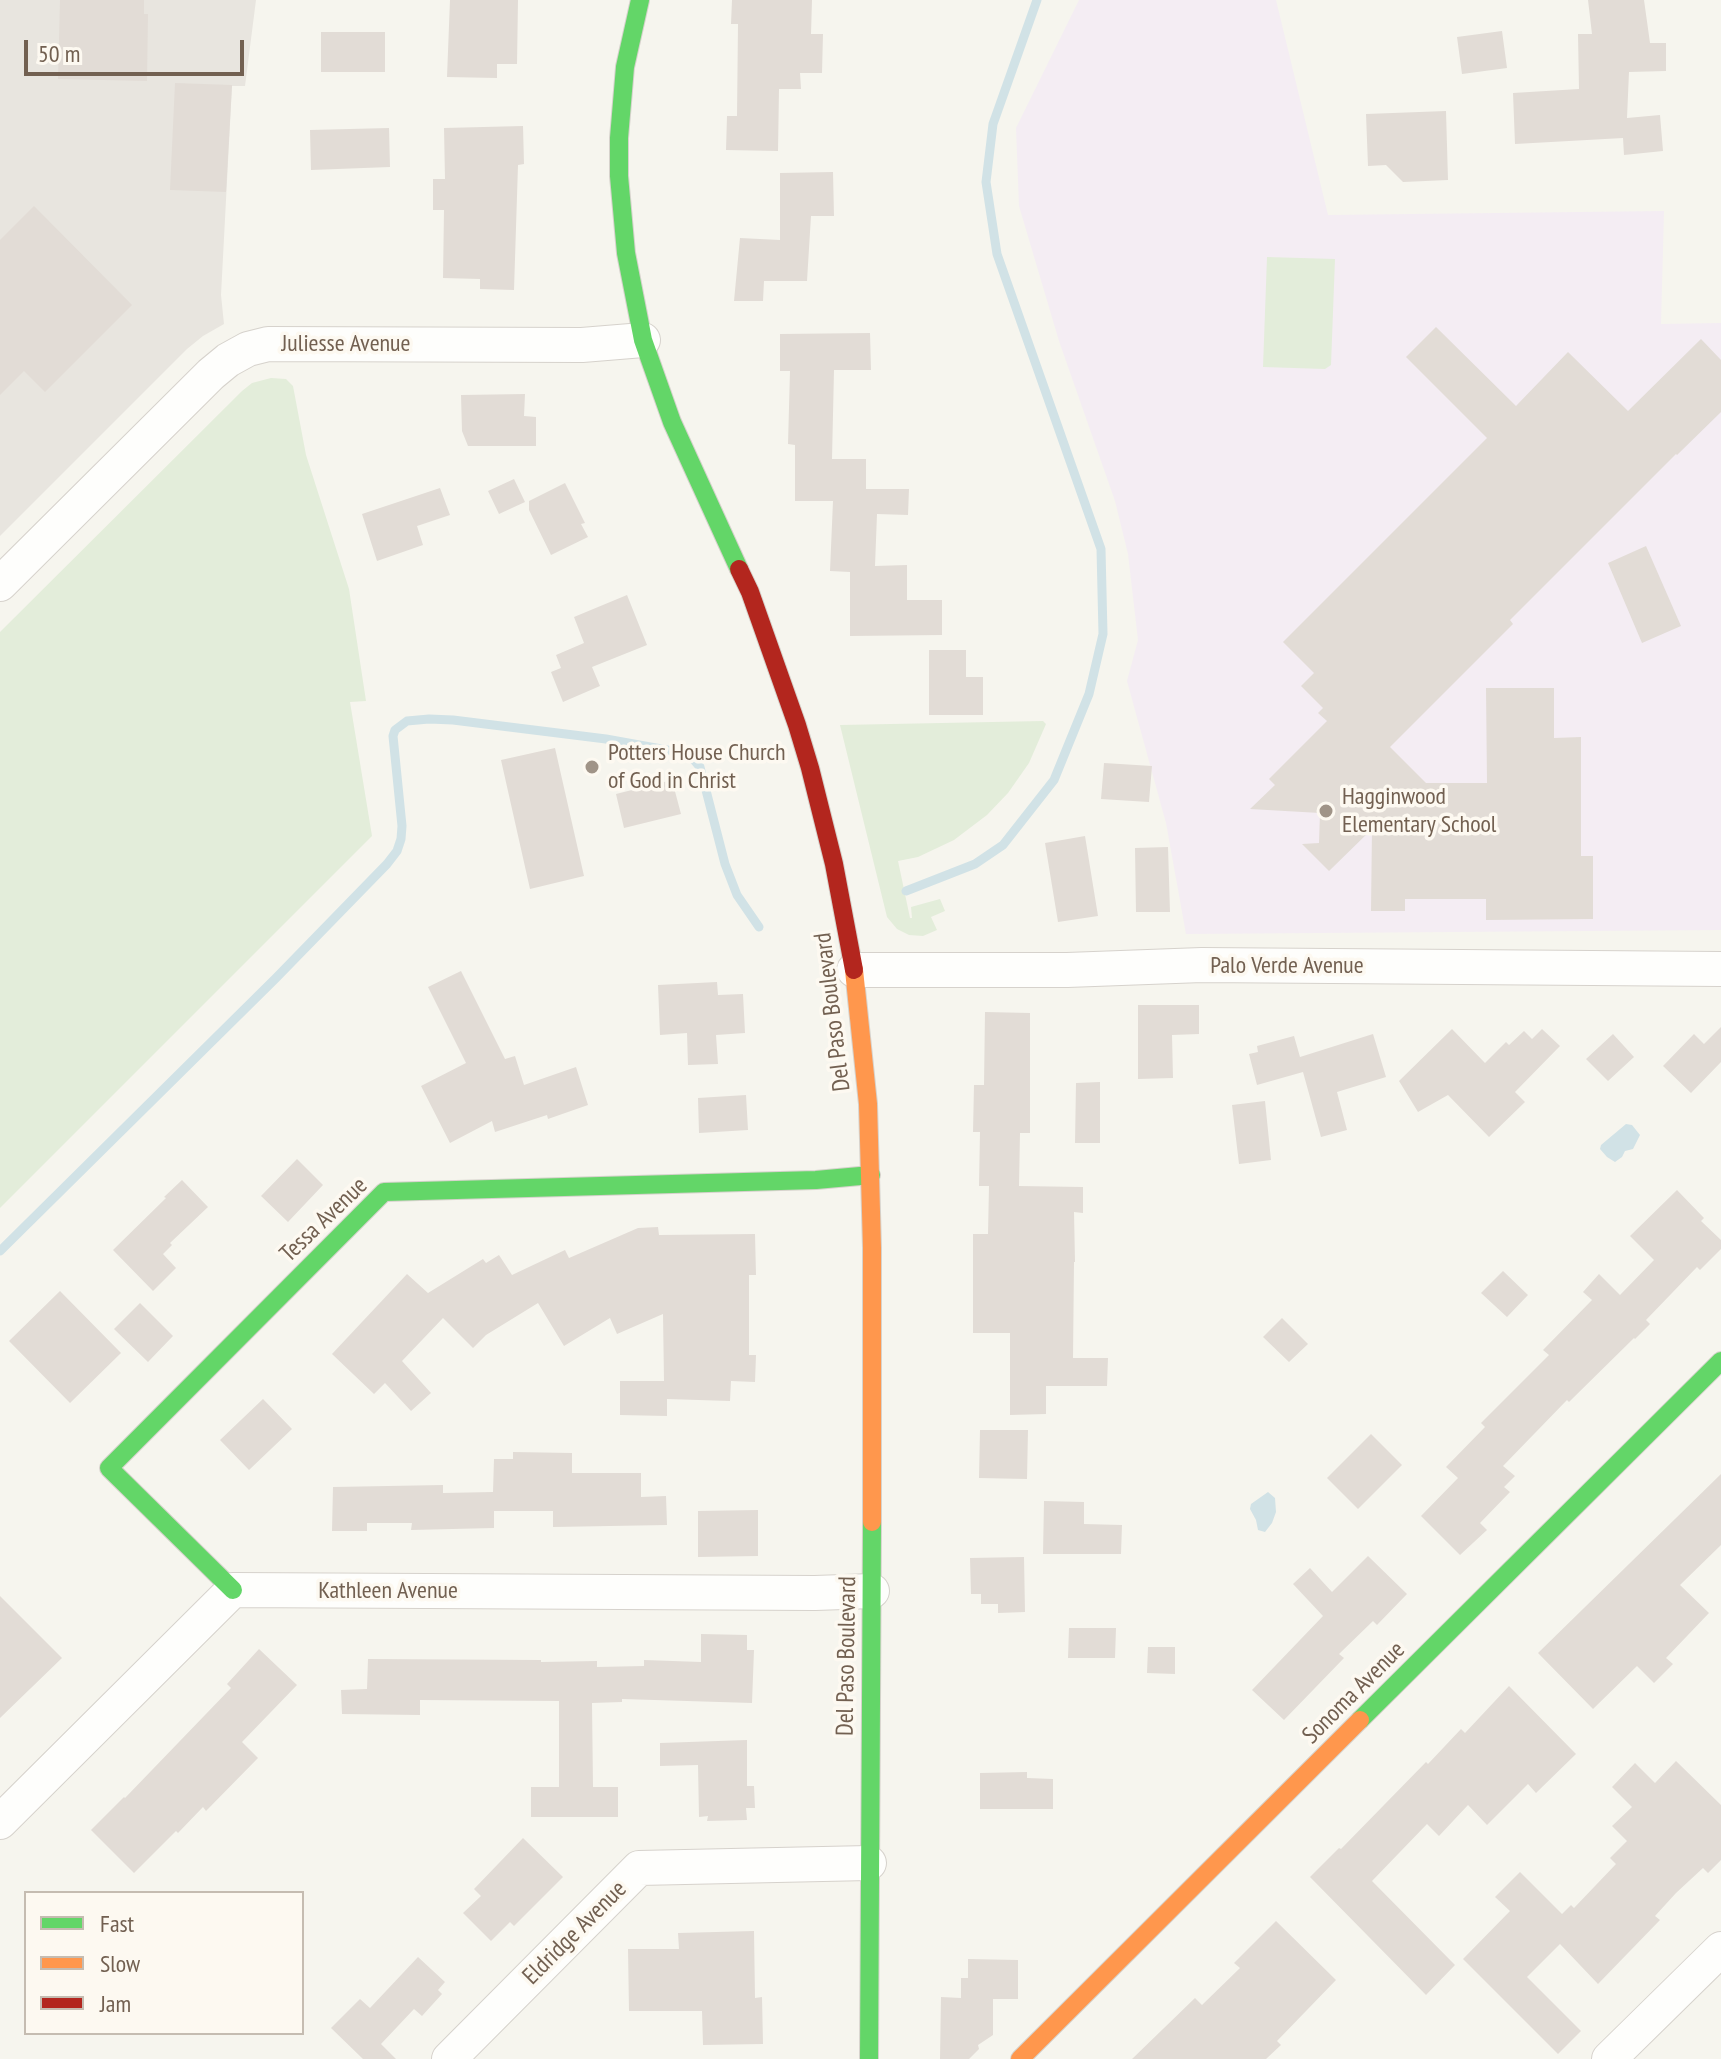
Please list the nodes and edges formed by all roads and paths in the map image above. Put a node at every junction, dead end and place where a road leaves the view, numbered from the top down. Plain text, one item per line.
1 (640, 0) edge
2 (643, 340) junction
3 (0, 584) edge
4 (1721, 969) edge
5 (854, 970) junction
6 (871, 1175) junction
7 (1721, 1361) edge
8 (233, 1590) junction
9 (872, 1591) junction
10 (0, 1822) edge
11 (869, 1863) junction
12 (1721, 1949) edge
13 (449, 2059) edge
14 (869, 2059) edge
15 (1020, 2059) edge
16 (1609, 2059) edge

1 - 2 main road, Del Paso Boulevard
2 - 3 street, Juliesse Avenue
2 - 5 main road, Del Paso Boulevard
4 - 5 street, Palo Verde Avenue
5 - 6 main road, Del Paso Boulevard
6 - 8 main road, Tessa Avenue
6 - 9 main road, Del Paso Boulevard
7 - 15 main road, Sonoma Avenue
8 - 9 street, Kathleen Avenue
8 - 10 street
9 - 11 main road, Del Paso Boulevard
11 - 13 street, Eldridge Avenue
11 - 14 main road, Del Paso Boulevard
12 - 16 street

